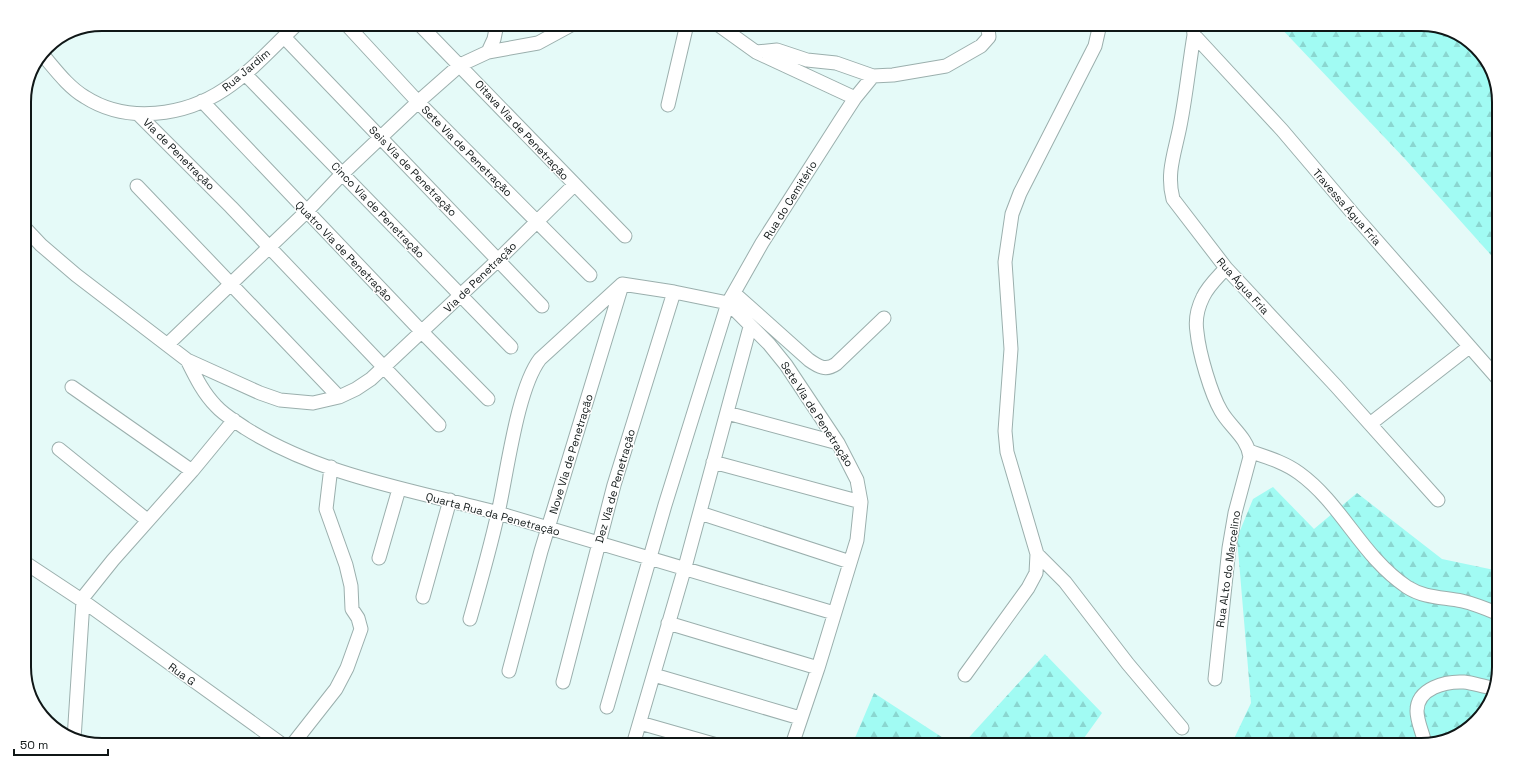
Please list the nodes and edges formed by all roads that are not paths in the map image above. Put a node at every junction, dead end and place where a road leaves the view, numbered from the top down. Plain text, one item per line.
1 (290, 31) edge
2 (352, 31) edge
3 (426, 31) edge
4 (496, 31) edge
5 (561, 31) edge
6 (686, 31) edge
7 (727, 31) edge
8 (988, 31) edge
9 (1098, 31) edge
10 (1193, 31) edge
11 (1195, 31) edge
12 (284, 37) junction
13 (488, 52) junction
14 (756, 52) junction
15 (46, 58) edge
16 (460, 65) junction
17 (245, 74) junction
18 (873, 76) junction
19 (855, 98) junction
20 (202, 102) junction
21 (418, 102) junction
22 (668, 105) dead end
23 (138, 114) junction
24 (381, 137) junction
25 (342, 174) junction
26 (574, 185) junction
27 (137, 186) dead end
28 (306, 212) junction
29 (537, 222) junction
30 (31, 234) edge
31 (625, 236) dead end
32 (268, 248) junction
33 (498, 260) junction
34 (1226, 268) junction
35 (590, 275) dead end
36 (231, 284) junction
37 (622, 284) junction
38 (674, 292) junction
39 (461, 294) junction
40 (731, 298) junction
41 (542, 306) dead end
42 (884, 318) dead end
43 (750, 327) junction
44 (422, 332) junction
45 (168, 344) junction
46 (511, 347) dead end
47 (1469, 347) junction
48 (187, 360) junction
49 (384, 368) junction
50 (1492, 372) edge
51 (72, 387) dead end
52 (339, 397) junction
53 (488, 399) dead end
54 (727, 413) junction
55 (234, 420) junction
56 (439, 424) dead end
57 (1370, 424) junction
58 (838, 443) junction
59 (59, 449) dead end
60 (1249, 451) junction
61 (713, 462) junction
62 (331, 467) junction
63 (192, 472) junction
64 (399, 489) junction
65 (450, 500) junction
66 (1438, 500) dead end
67 (861, 502) junction
68 (498, 513) junction
69 (700, 513) junction
70 (147, 520) junction
71 (548, 529) junction
72 (598, 543) junction
73 (1037, 554) junction
74 (379, 558) dead end
75 (650, 559) junction
76 (850, 562) junction
77 (31, 567) edge
78 (685, 567) junction
79 (423, 597) dead end
80 (83, 601) junction
81 (1492, 612) edge
82 (834, 613) junction
83 (470, 619) dead end
84 (668, 623) junction
85 (818, 668) junction
86 (508, 671) dead end
87 (654, 675) junction
88 (965, 676) dead end
89 (1214, 679) dead end
90 (563, 682) dead end
91 (1489, 687) edge
92 (608, 707) dead end
93 (800, 718) junction
94 (640, 723) junction
95 (1182, 728) dead end
96 (74, 732) edge
97 (273, 738) edge
98 (298, 738) edge
99 (635, 738) edge
100 (692, 738) edge
101 (794, 738) edge
102 (1423, 738) edge

1 - 12 street, Rua Jardim
2 - 21 street, Sete Via de Penetração
3 - 16 street, Oitava Via de Penetração
4 - 13 street
5 - 13 street
6 - 22 street
7 - 14 street
8 - 18 street
9 - 73 street
10 - 34 street, Rua Água Fria
11 - 47 street, Travessa Água Fria
12 - 17 street, Rua Jardim
12 - 24 street, Seis Via de Penetração
13 - 16 street
14 - 18 street
14 - 19 street
15 - 23 street, Rua Jardim
16 - 21 street
16 - 26 street, Oitava Via de Penetração
17 - 20 street, Rua Jardim
17 - 25 street, Cinco Via de Penetração
18 - 19 street, Rua do Cemitério
19 - 40 street, Rua do Cemitério
20 - 23 street, Rua Jardim
20 - 28 street, Quatro Via de Penetração
21 - 24 street
21 - 29 street, Sete Via de Penetração
23 - 32 street, Via de Penetração
24 - 25 street
24 - 33 street, Seis Via de Penetração
25 - 28 street
25 - 39 street, Cinco Via de Penetração
26 - 29 street, Via de Penetração
26 - 31 street, Oitava Via de Penetração
27 - 36 street
28 - 32 street
28 - 44 street, Quatro Via de Penetração
29 - 33 street, Via de Penetração
29 - 35 street, Sete Via de Penetração
30 - 45 street, Via de Penetração
32 - 36 street
32 - 49 street, Via de Penetração
33 - 39 street, Via de Penetração
33 - 41 street, Seis Via de Penetração
34 - 57 street, Rua Água Fria
34 - 60 street
36 - 45 street
36 - 52 street
37 - 38 street
37 - 68 street
37 - 71 street, Nove Via de Penetração
38 - 40 street
38 - 72 street, Dez Via de Penetração
39 - 44 street, Via de Penetração
39 - 46 street, Cinco Via de Penetração
40 - 42 street
40 - 43 street, Sete Via de Penetração
40 - 75 street, Rua do Cemitério
43 - 54 street
43 - 58 street, Sete Via de Penetração
44 - 49 street, Via de Penetração
44 - 53 street, Quatro Via de Penetração
45 - 48 street, Via de Penetração
47 - 50 street, Travessa Água Fria
47 - 57 street
48 - 52 street, Via de Penetração
48 - 55 street, Quarta Rua da Penetração
49 - 52 street, Via de Penetração
49 - 56 street, Via de Penetração
51 - 63 street
54 - 58 street
54 - 61 street
55 - 62 street, Quarta Rua da Penetração
55 - 63 street
57 - 66 street, Rua Água Fria
58 - 67 street, Sete Via de Penetração
59 - 70 street
60 - 81 street
60 - 89 street, Rua ALto do Marcelino
61 - 67 street
61 - 69 street
62 - 64 street, Quarta Rua da Penetração
62 - 98 street
63 - 70 street
64 - 65 street, Quarta Rua da Penetração
64 - 74 street
65 - 68 street, Quarta Rua da Penetração
65 - 79 street
67 - 76 street, Sete Via de Penetração
68 - 71 street, Quarta Rua da Penetração
68 - 83 street
69 - 76 street
69 - 78 street
70 - 80 street
71 - 72 street, Quarta Rua da Penetração
71 - 86 street, Nove Via de Penetração
72 - 75 street, Quarta Rua da Penetração
72 - 90 street, Dez Via de Penetração
73 - 88 street
73 - 95 street
75 - 78 street, Quarta Rua da Penetração
75 - 92 street, Rua do Cemitério
76 - 82 street, Sete Via de Penetração
77 - 80 street, Rua G
78 - 82 street, Quarta Rua da Penetração
78 - 84 street
80 - 96 street
80 - 97 street, Rua G
82 - 85 street, Sete Via de Penetração
84 - 85 street
84 - 87 street
85 - 93 street, Sete Via de Penetração
87 - 93 street
87 - 94 street
91 - 102 street
93 - 101 street, Sete Via de Penetração
94 - 99 street
94 - 100 street

